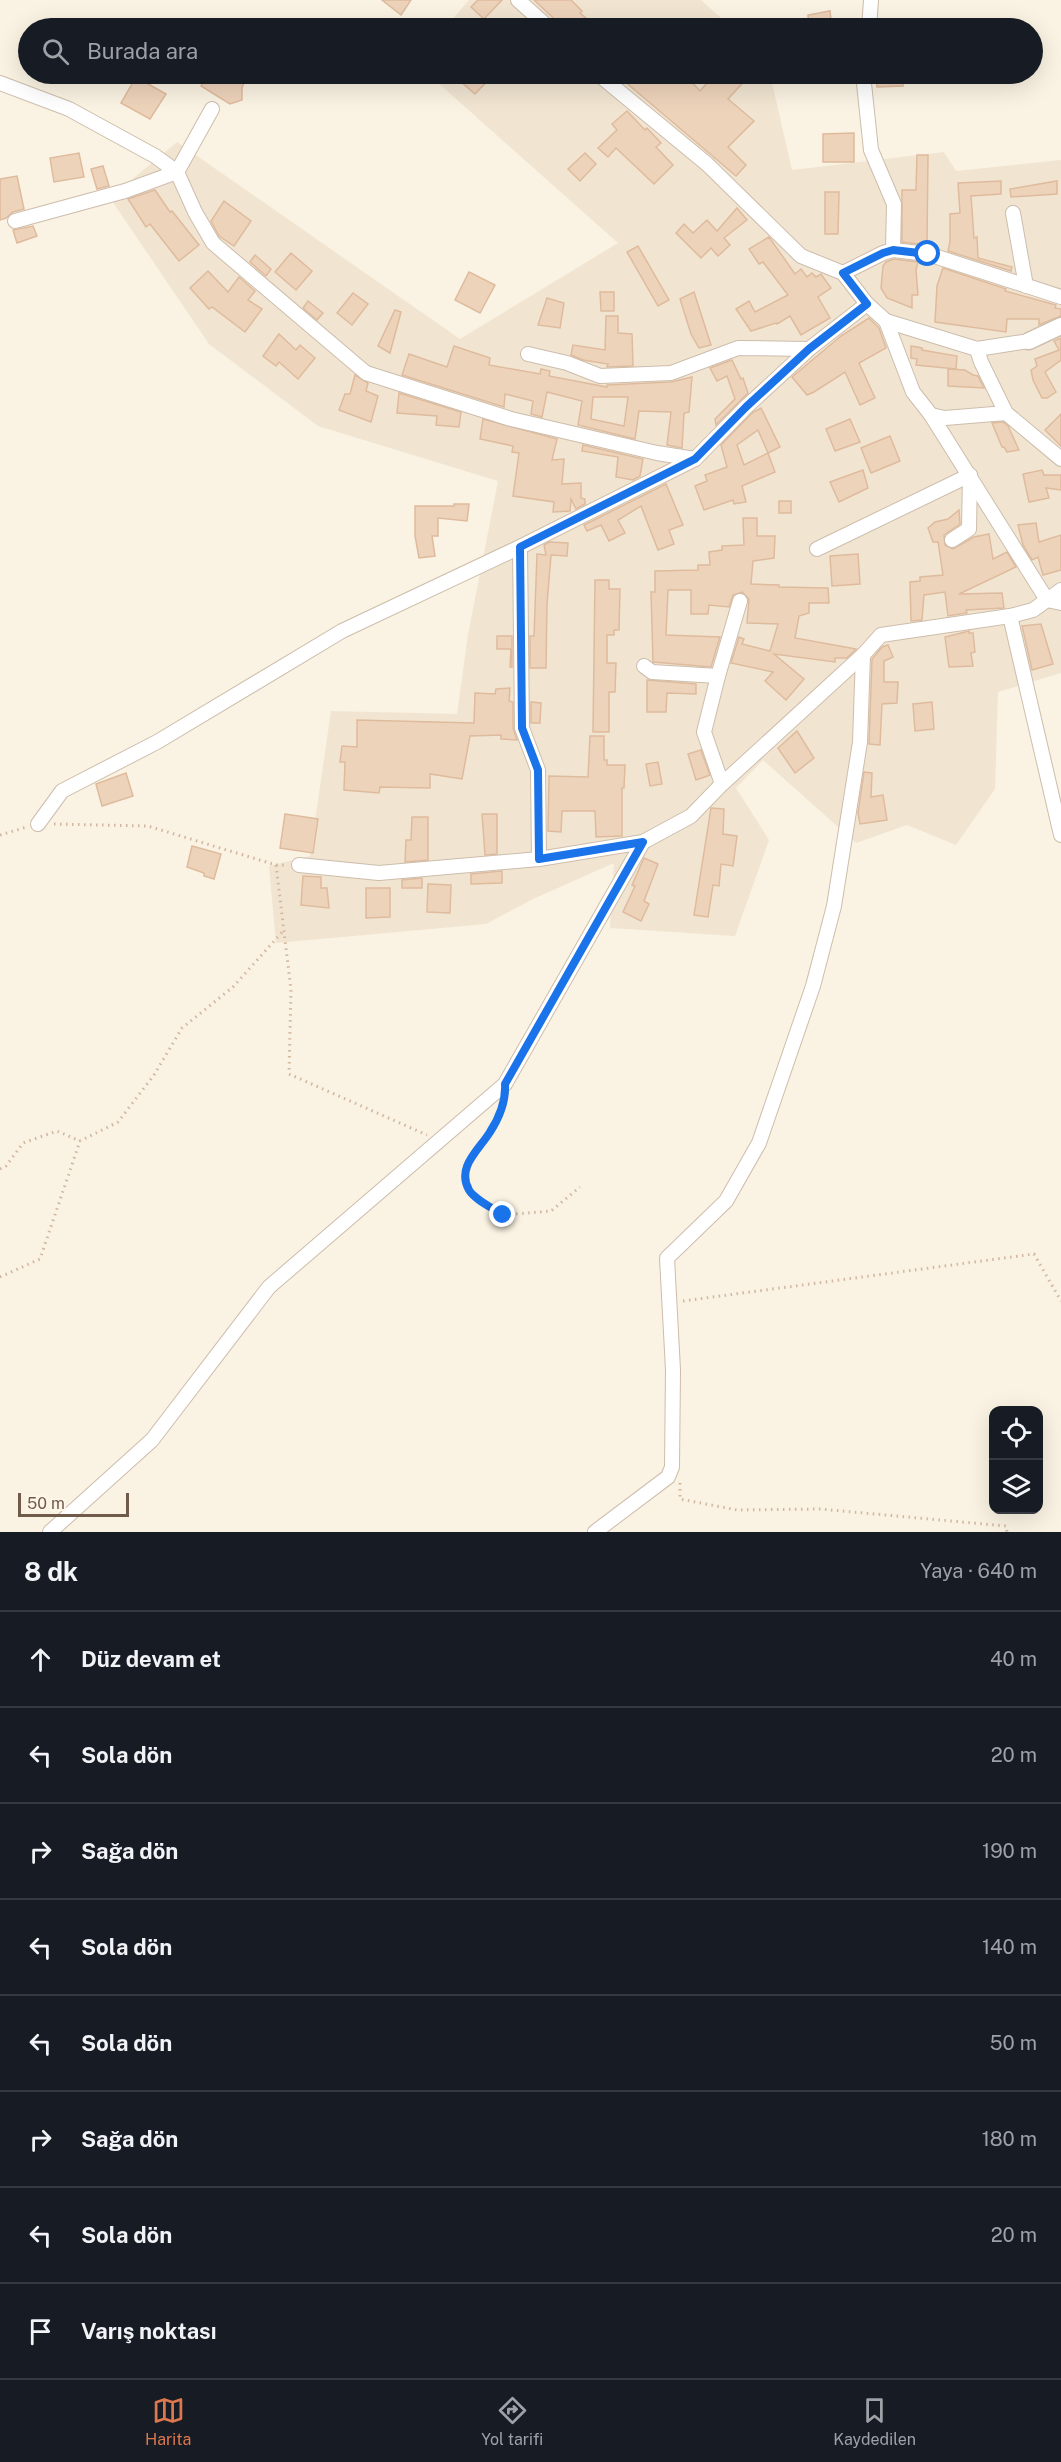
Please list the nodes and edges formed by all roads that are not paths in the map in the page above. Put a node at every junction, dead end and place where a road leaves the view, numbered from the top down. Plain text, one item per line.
1 (518, 0) edge
2 (871, 0) edge
3 (538, 18) edge
4 (870, 18) edge
5 (0, 83) edge
6 (610, 84) edge
7 (864, 84) edge
8 (212, 109) dead end
9 (177, 172) junction
10 (1013, 213) dead end
11 (15, 221) dead end
12 (893, 250) junction
13 (843, 273) junction
14 (1026, 286) junction
15 (1061, 297) edge
16 (867, 304) junction
17 (886, 321) junction
18 (1061, 326) edge
19 (1029, 341) joint
20 (809, 349) junction
21 (977, 349) junction
22 (528, 354) dead end
23 (1006, 413) junction
24 (931, 415) junction
25 (695, 459) junction
26 (1061, 459) edge
27 (970, 476) junction
28 (952, 540) dead end
29 (520, 547) junction
30 (817, 549) dead end
31 (1061, 590) edge
32 (740, 601) dead end
33 (1054, 601) edge
34 (1010, 616) junction
35 (864, 655) junction
36 (644, 666) dead end
37 (717, 676) junction
38 (722, 784) junction
39 (38, 824) road end
40 (1061, 835) edge
41 (643, 842) junction
42 (539, 859) junction
43 (299, 865) road end
44 (50, 1532) edge
45 (595, 1532) edge

1 - 3 street
2 - 4 street
5 - 9 street
6 - 13 street
7 - 12 street
8 - 9 street
9 - 11 street
9 - 25 street
10 - 14 street
12 - 13 street
12 - 14 street
13 - 16 street
14 - 15 street
16 - 17 street
16 - 20 street
17 - 21 street
17 - 24 street
18 - 19 street
19 - 21 street
20 - 22 street
20 - 25 street
21 - 23 street
23 - 24 street
23 - 26 street
24 - 27 street
25 - 29 street
27 - 28 street
27 - 30 street
27 - 33 street
29 - 39 street
29 - 42 street
31 - 33 street
32 - 37 street
33 - 34 street
34 - 35 street
34 - 40 street
35 - 38 street
35 - 45 street
36 - 37 street
37 - 38 street
38 - 41 street
41 - 42 street
41 - 44 street
42 - 43 street

